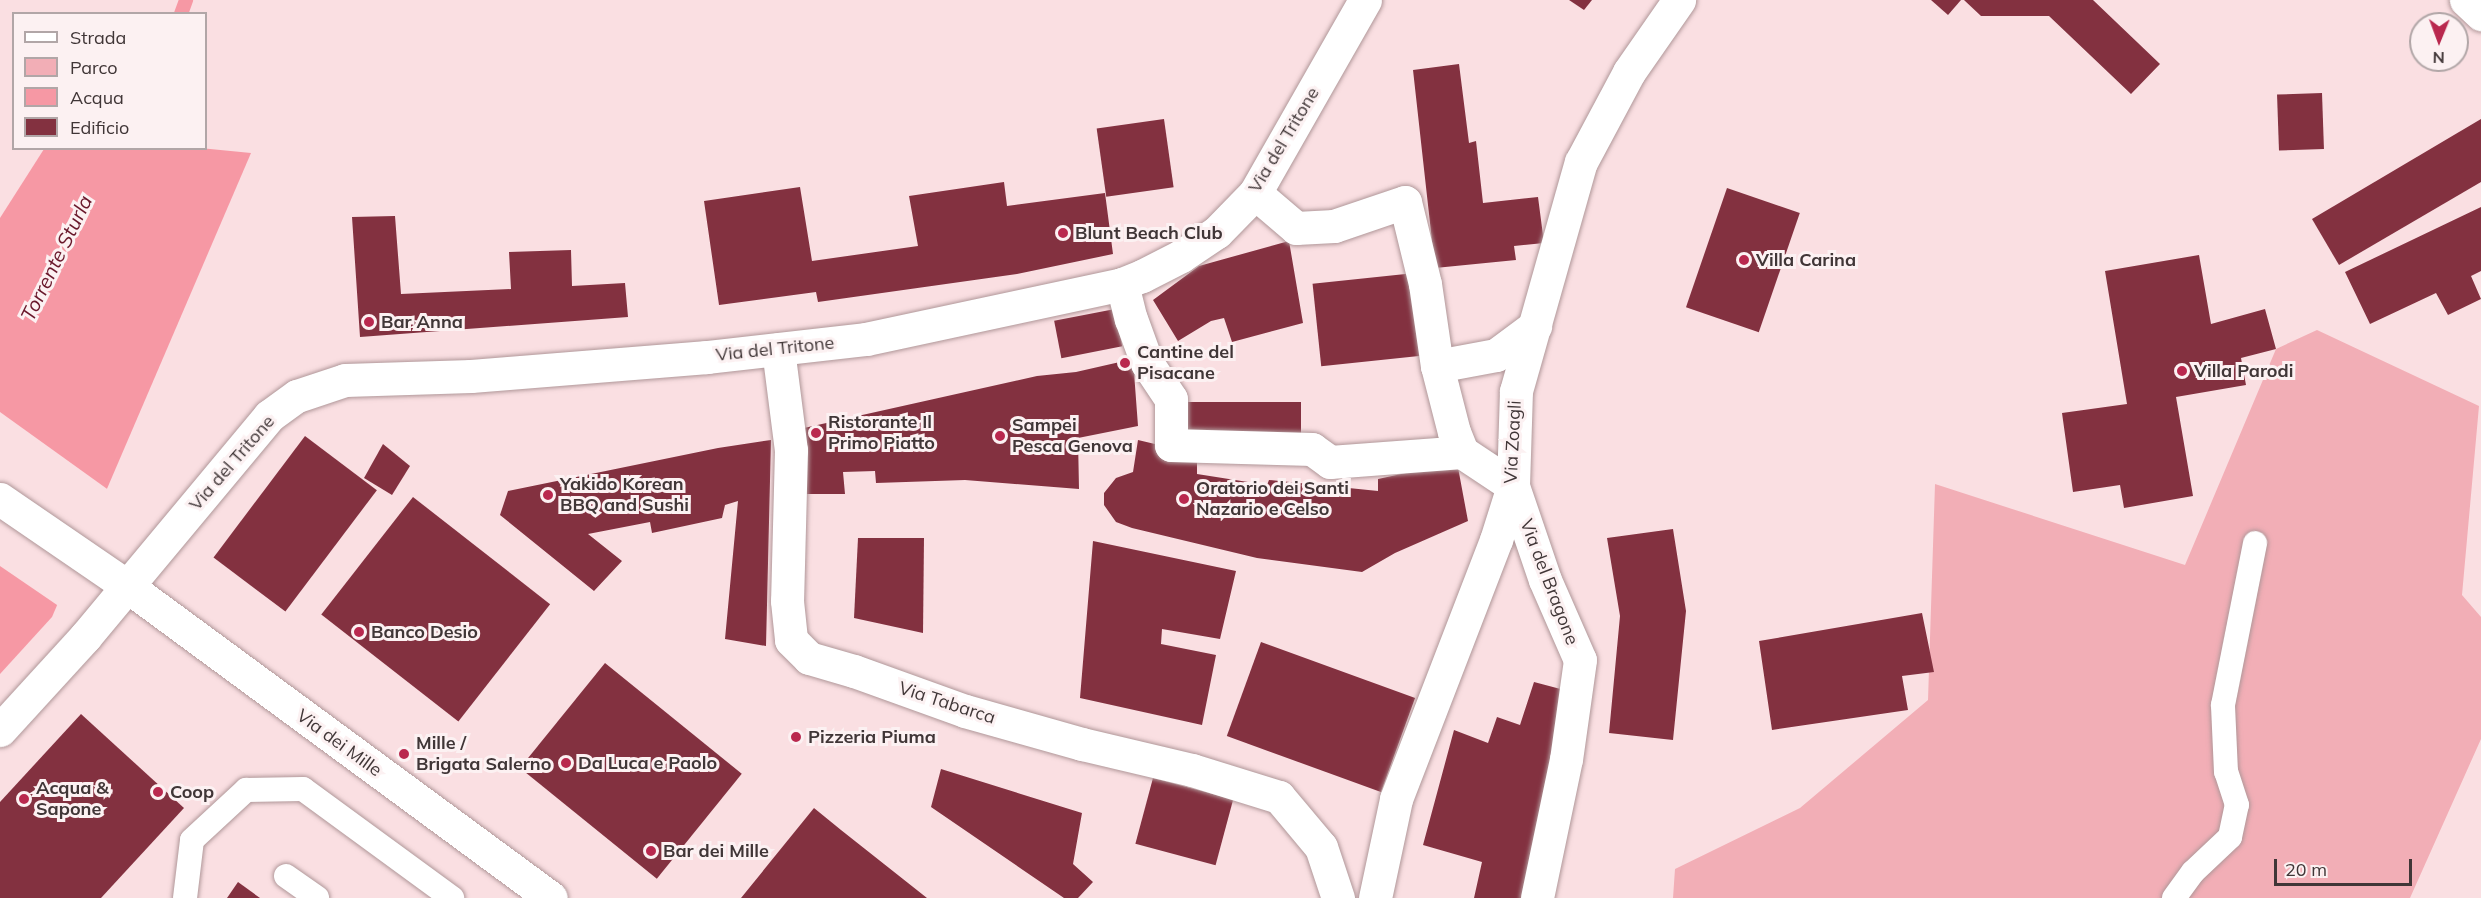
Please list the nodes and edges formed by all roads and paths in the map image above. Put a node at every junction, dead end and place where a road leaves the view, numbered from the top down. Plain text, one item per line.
1 (1365, 0) edge
2 (1679, 0) edge
3 (2466, 0) edge
4 (2481, 14) edge
5 (1255, 193) junction
6 (1122, 284) junction
7 (1535, 326) junction
8 (778, 349) junction
9 (1437, 366) junction
10 (1462, 452) junction
11 (1513, 486) junction
12 (0, 499) edge
13 (2255, 543) dead end
14 (116, 579) junction
15 (0, 730) edge
16 (286, 876) dead end
17 (185, 898) edge
18 (317, 898) edge
19 (452, 898) edge
20 (551, 898) edge
21 (1338, 898) edge
22 (1375, 898) edge
23 (1537, 898) edge
24 (2174, 898) edge

1 - 5 street, Via del Tritone
2 - 7 street, Via Zoagli
3 - 4 street
5 - 6 street, Via del Tritone
5 - 9 street
6 - 8 street, Via del Tritone
6 - 10 street
7 - 9 street
7 - 11 street, Via Zoagli
8 - 14 street, Via del Tritone
8 - 21 street, Via Tabarca
9 - 10 street
10 - 11 street
11 - 22 street, Via Zoagli
11 - 23 street, Via del Bragone
12 - 14 street, Via dei Mille
13 - 24 lane
14 - 15 street, Via del Tritone
14 - 20 street, Via dei Mille
16 - 18 lane
17 - 19 lane

